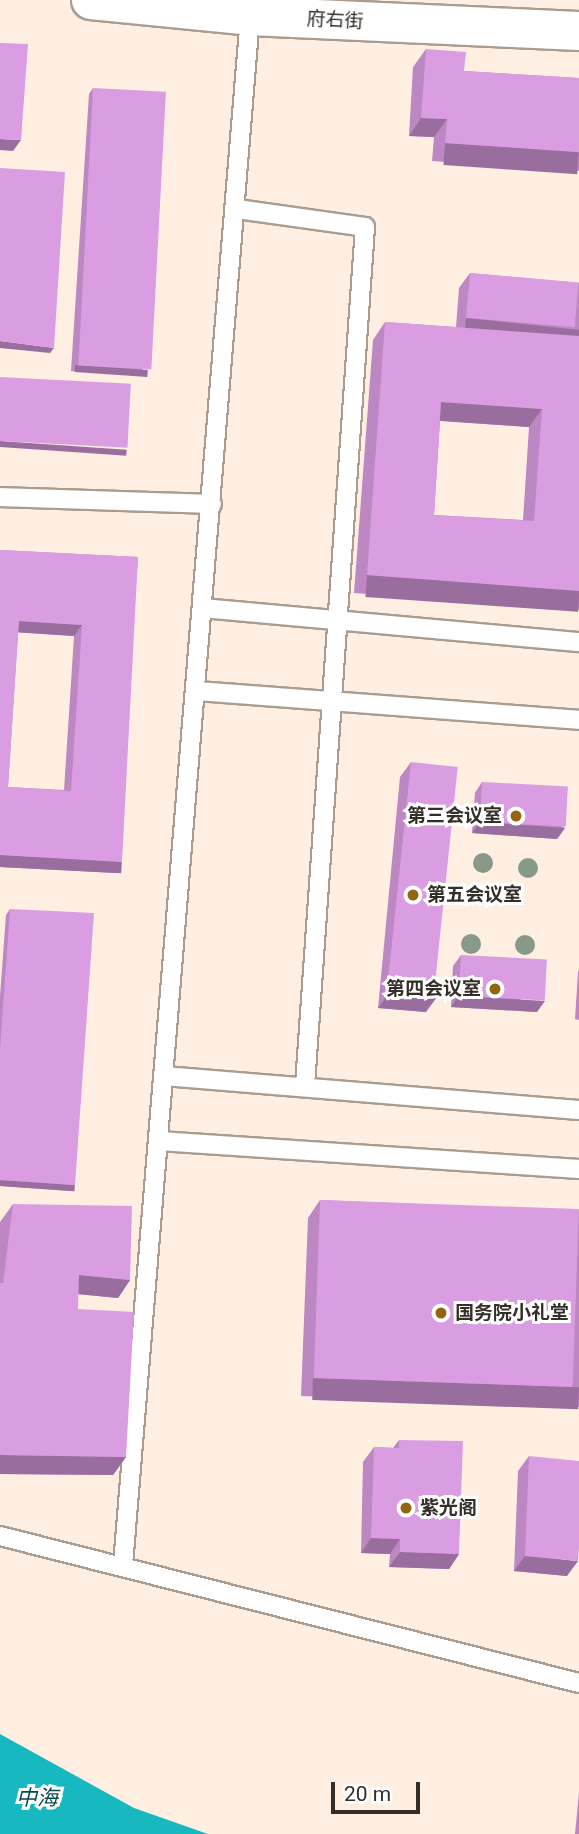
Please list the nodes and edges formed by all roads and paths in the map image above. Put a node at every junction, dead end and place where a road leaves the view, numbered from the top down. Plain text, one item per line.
1 (91, 0) edge
2 (250, 16) junction
3 (579, 31) edge
4 (237, 209) junction
5 (0, 497) edge
6 (212, 504) junction
7 (203, 608) junction
8 (338, 621) junction
9 (579, 642) edge
10 (197, 691) junction
11 (332, 701) junction
12 (579, 720) edge
13 (164, 1076) junction
14 (305, 1086) junction
15 (579, 1110) edge
16 (159, 1141) junction
17 (579, 1169) edge
18 (0, 1536) edge
19 (123, 1565) junction
20 (579, 1683) edge

1 - 2 main road, 府右街
2 - 3 main road, 府右街
2 - 4 lane
4 - 6 lane
4 - 8 lane
5 - 6 lane
6 - 7 lane
7 - 8 lane
7 - 10 lane
8 - 9 lane
8 - 11 lane
10 - 11 lane
10 - 13 lane
11 - 12 lane
11 - 14 lane
13 - 14 lane
13 - 16 lane
14 - 15 lane
16 - 17 lane
16 - 19 lane
18 - 19 lane
19 - 20 lane

